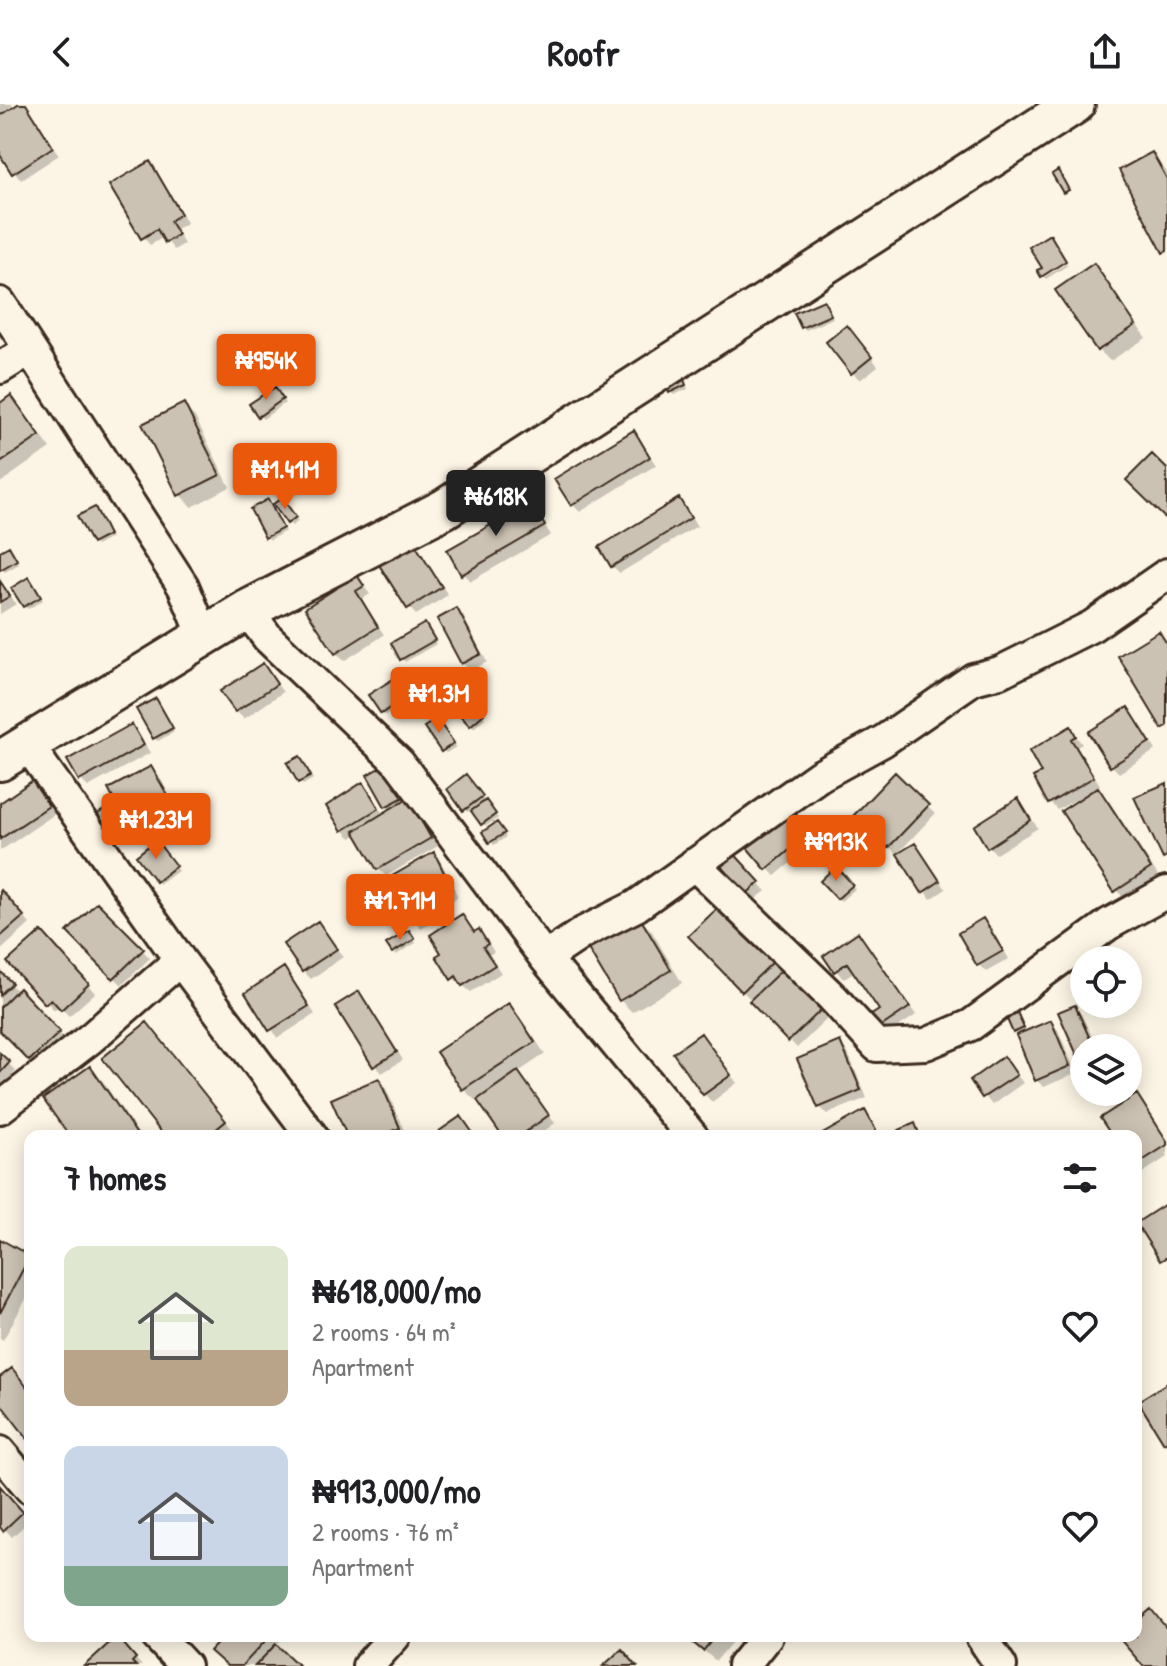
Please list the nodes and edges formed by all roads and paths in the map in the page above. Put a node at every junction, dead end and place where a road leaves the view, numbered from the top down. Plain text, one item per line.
1 (1075, 104) edge
2 (0, 303) edge
3 (29, 350) junction
4 (0, 368) edge
5 (1165, 579) edge
6 (247, 610) junction
7 (204, 636) junction
8 (14, 753) edge
9 (694, 864) junction
10 (1167, 892) edge
11 (545, 958) junction
12 (180, 960) junction
13 (0, 1108) edge
14 (308, 1130) edge
15 (687, 1130) edge
16 (0, 1452) edge
17 (24, 1481) edge
18 (163, 1642) edge
19 (390, 1642) edge
20 (762, 1642) edge
21 (985, 1642) edge
22 (185, 1666) edge
23 (368, 1666) edge
24 (743, 1666) edge
25 (1001, 1666) edge

1 - 6 main road
2 - 3 street
3 - 4 street
3 - 7 street
5 - 9 street
6 - 7 main road
6 - 11 street
7 - 8 main road
8 - 12 street
9 - 10 street
9 - 11 street
11 - 15 street
12 - 13 street
12 - 14 street
16 - 17 street
18 - 22 street
19 - 23 street
20 - 24 street
21 - 25 street

